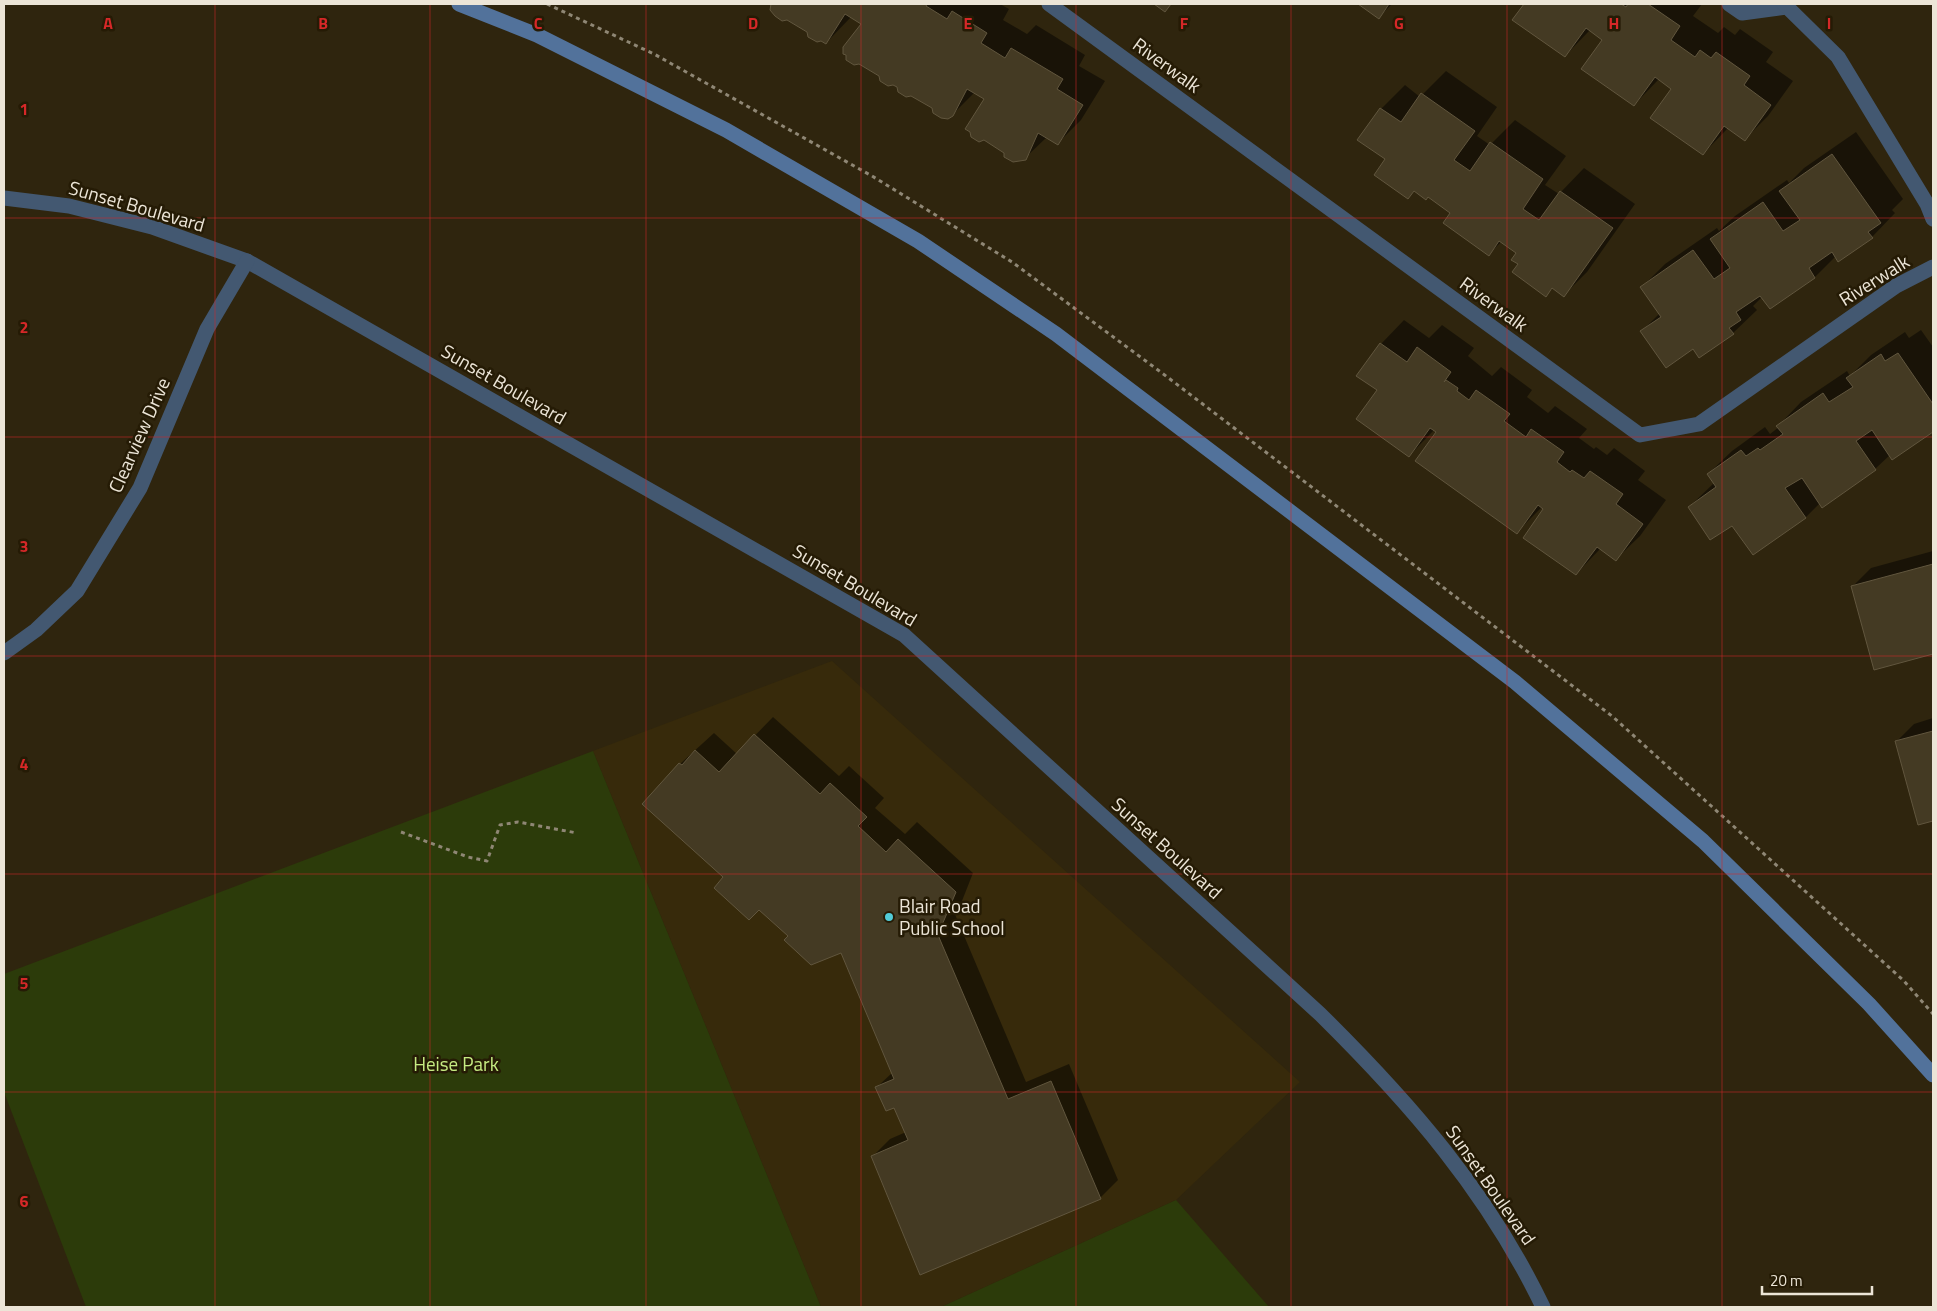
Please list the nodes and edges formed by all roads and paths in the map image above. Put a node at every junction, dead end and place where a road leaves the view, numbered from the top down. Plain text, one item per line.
1 (459, 4) edge
2 (1049, 4) edge
3 (1729, 4) edge
4 (1785, 5) edge
5 (4, 198) edge
6 (1933, 219) edge
7 (247, 261) junction
8 (1933, 267) edge
9 (4, 653) edge
10 (401, 832) dead end
11 (577, 833) dead end
12 (1933, 1075) edge
13 (1543, 1307) edge

1 - 12 main road
2 - 8 street, Riverwalk
3 - 4 street
4 - 6 street
5 - 7 street, Sunset Boulevard
7 - 9 street, Clearview Drive
7 - 13 street, Sunset Boulevard
10 - 11 path

